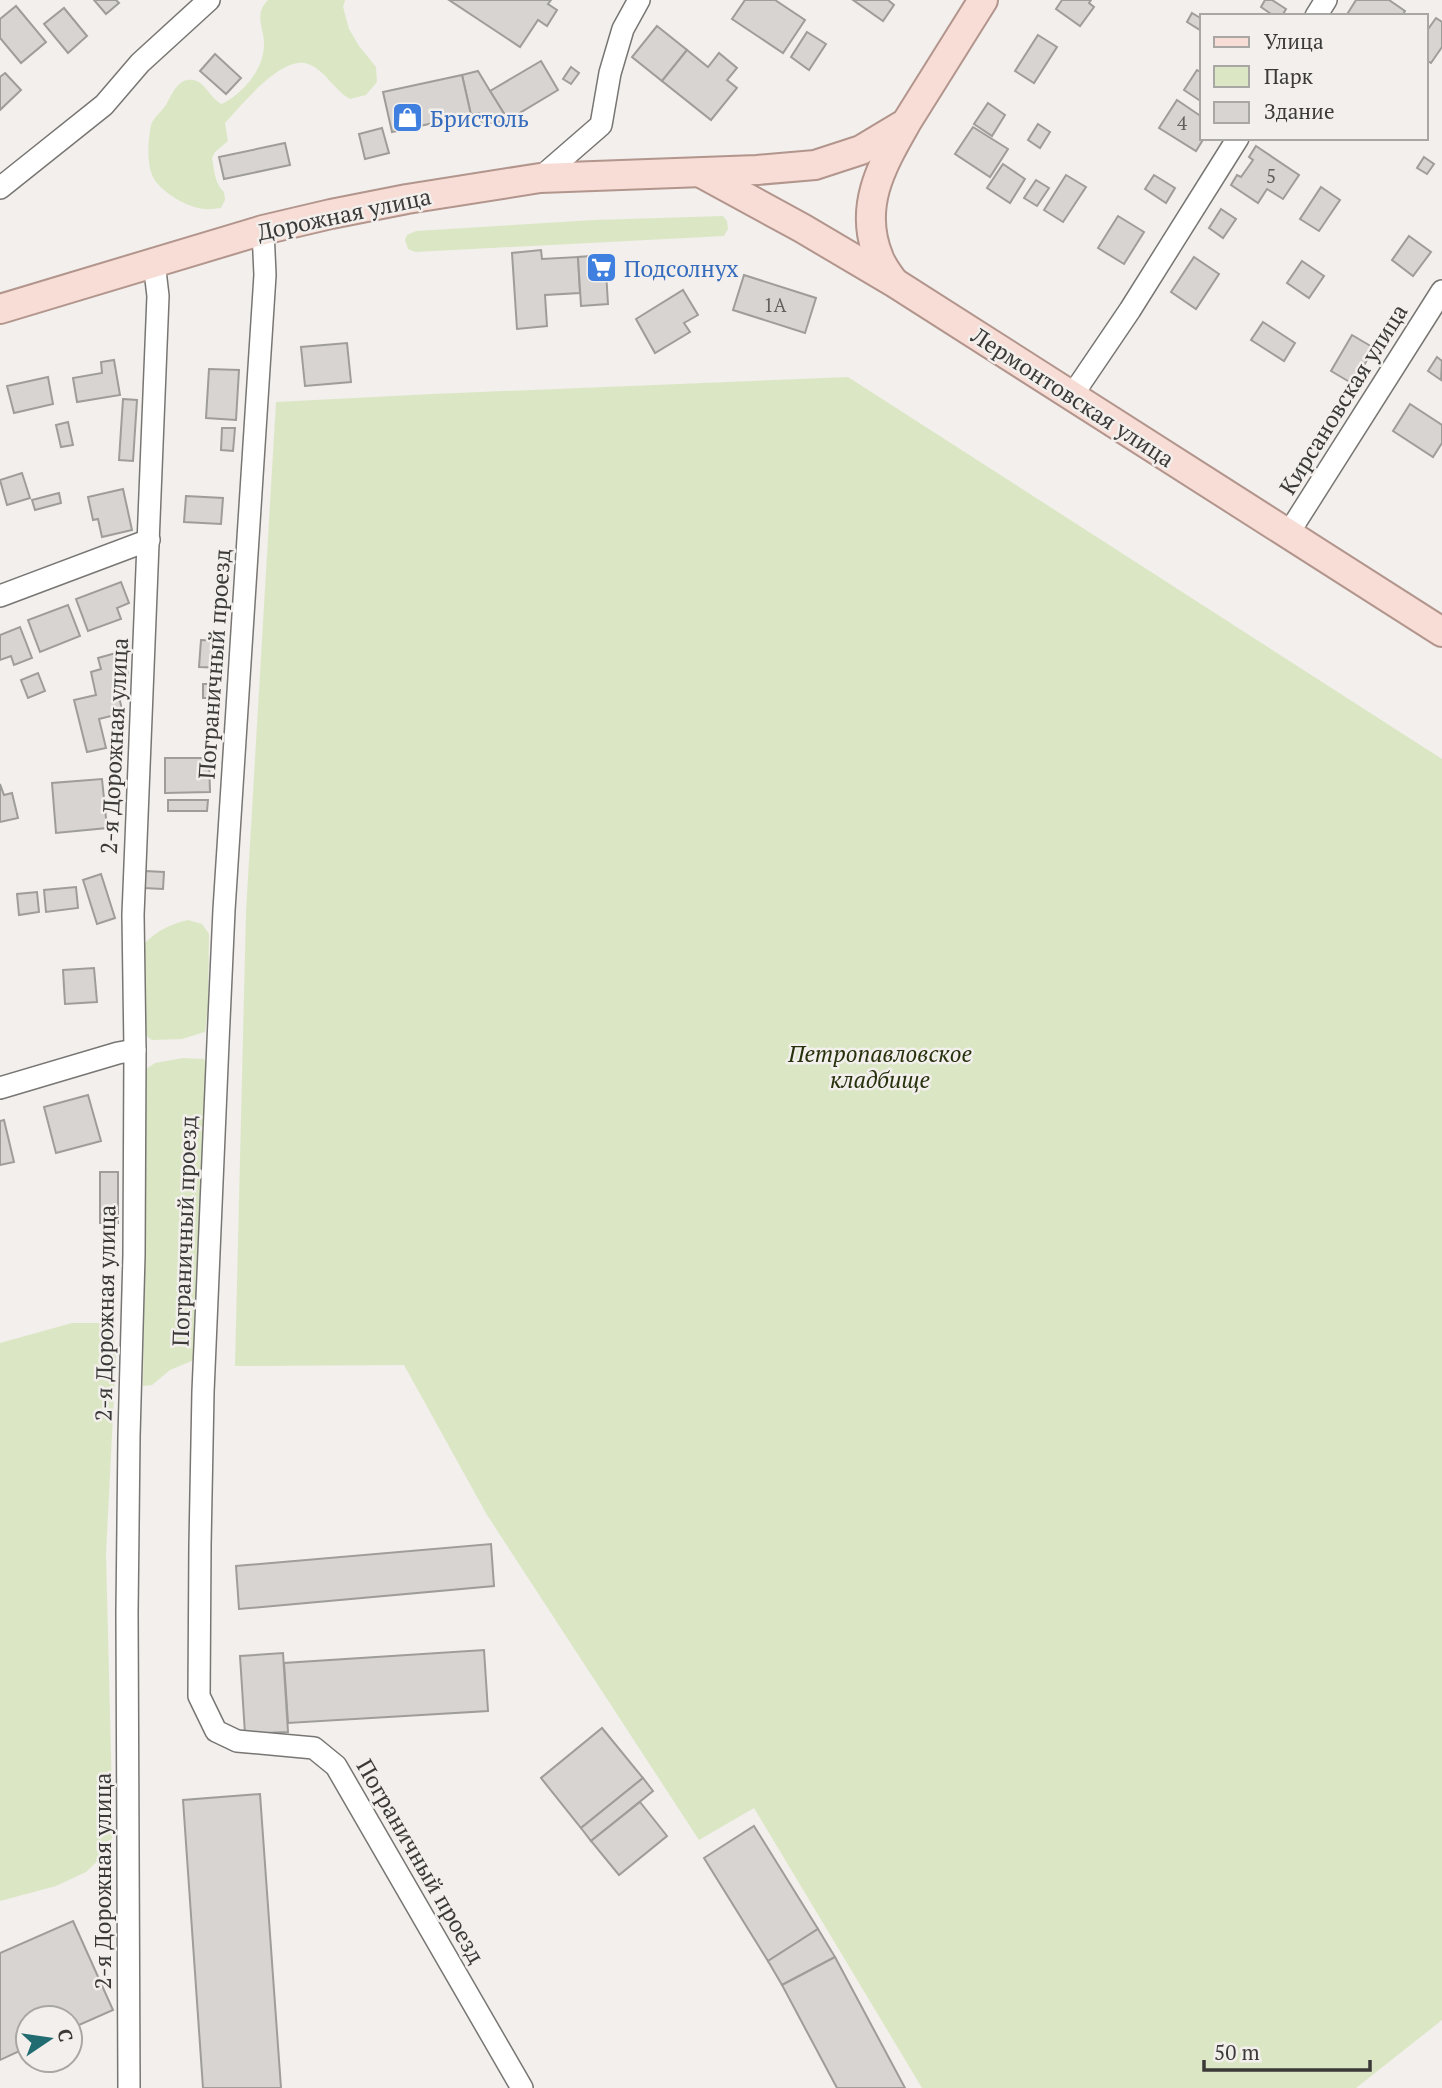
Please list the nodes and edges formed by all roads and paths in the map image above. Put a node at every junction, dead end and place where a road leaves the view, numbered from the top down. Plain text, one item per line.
1 (209, 0) edge
2 (639, 0) edge
3 (984, 0) edge
4 (906, 123) junction
5 (1237, 140) edge
6 (698, 172) junction
7 (540, 178) junction
8 (0, 188) edge
9 (263, 230) junction
10 (154, 262) junction
11 (895, 284) junction
12 (1442, 291) edge
13 (0, 309) edge
14 (1071, 397) junction
15 (1288, 534) junction
16 (149, 540) junction
17 (0, 596) edge
18 (1442, 632) edge
19 (135, 1050) junction
20 (0, 1088) edge
21 (129, 2088) edge
22 (522, 2088) edge

1 - 8 street
2 - 7 street
3 - 4 main road
4 - 6 main road, Дорожная улица
4 - 11 main road
5 - 14 street
6 - 7 main road, Дорожная улица
6 - 11 main road, Лермонтовская улица
7 - 9 main road, Дорожная улица
9 - 10 main road, Дорожная улица
9 - 22 street, Пограничный проезд
10 - 13 main road, Дорожная улица
10 - 16 street, 2-я Дорожная улица
11 - 14 main road, Лермонтовская улица
12 - 15 street, Кирсановская улица
14 - 15 main road, Лермонтовская улица
15 - 18 main road, Лермонтовская улица
16 - 17 street
16 - 19 street, 2-я Дорожная улица
19 - 20 street
19 - 21 street, 2-я Дорожная улица

